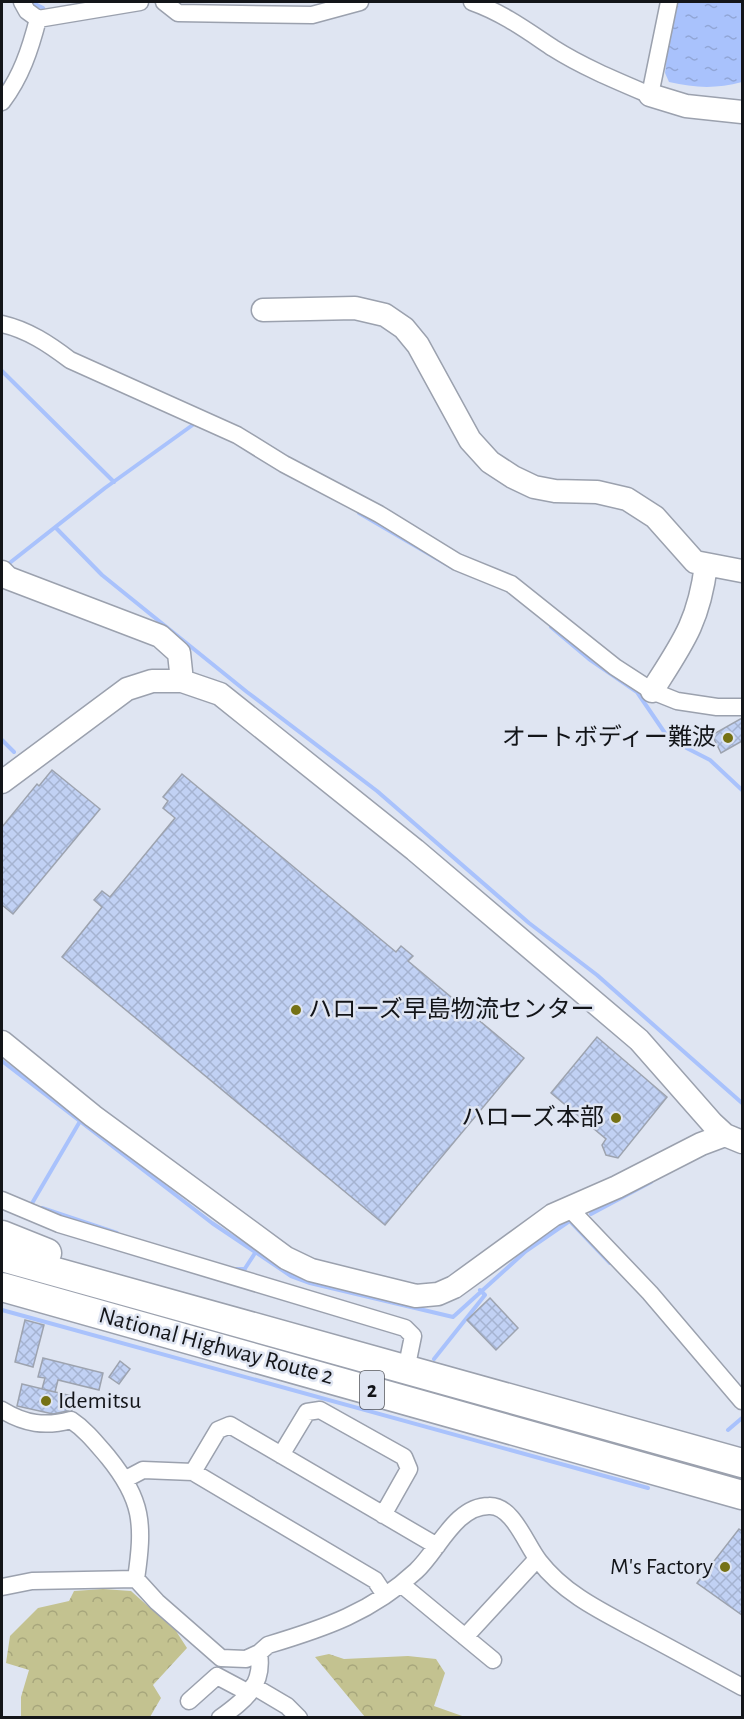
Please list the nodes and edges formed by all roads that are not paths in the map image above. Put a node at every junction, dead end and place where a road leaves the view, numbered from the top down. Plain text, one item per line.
1 (22, 2) edge
2 (141, 2) edge
3 (164, 2) edge
4 (360, 2) edge
5 (472, 2) edge
6 (669, 2) edge
7 (38, 19) junction
8 (650, 95) junction
9 (2, 102) edge
10 (742, 112) edge
11 (262, 310) dead end
12 (2, 324) edge
13 (706, 565) junction
14 (742, 571) edge
15 (2, 572) edge
16 (182, 681) junction
17 (652, 691) junction
18 (742, 706) edge
19 (2, 783) edge
20 (2, 1042) edge
21 (734, 1138) edge
22 (2, 1200) edge
23 (569, 1208) junction
24 (2, 1235) edge
25 (2, 1257) edge
26 (2, 1287) edge
27 (331, 1350) junction
28 (406, 1370) junction
29 (742, 1401) edge
30 (5, 1418) edge
31 (281, 1455) junction
32 (742, 1462) edge
33 (193, 1472) junction
34 (126, 1479) junction
35 (742, 1495) edge
36 (383, 1515) junction
37 (437, 1546) junction
38 (537, 1559) junction
39 (136, 1579) junction
40 (401, 1584) junction
41 (2, 1587) edge
42 (385, 1595) junction
43 (465, 1636) junction
44 (259, 1653) junction
45 (493, 1660) dead end
46 (742, 1687) edge
47 (251, 1690) junction
48 (189, 1701) dead end
49 (220, 1718) edge
50 (299, 1718) edge

1 - 7 street
2 - 7 street
3 - 4 street
5 - 8 street
6 - 8 street
7 - 9 street
8 - 10 street
11 - 13 street
12 - 17 street
13 - 14 street
13 - 17 street
15 - 16 street
16 - 19 street
16 - 21 street
17 - 18 street
20 - 23 street
21 - 23 street
22 - 28 street
23 - 29 street
24 - 27 highway
25 - 27 highway, National Highway Route 2 / 2
26 - 35 highway, National Highway Route 2 / 2
27 - 28 highway, National Highway Route 2 / 2
28 - 32 highway, National Highway Route 2 / 2
30 - 34 street
31 - 33 street
31 - 36 street
31 - 36 street
33 - 34 street
33 - 42 street
34 - 39 street
36 - 37 street
37 - 38 street
37 - 40 street
38 - 43 street
38 - 46 street
39 - 41 street
39 - 44 street
40 - 42 street
40 - 43 street
42 - 44 street
43 - 45 street
44 - 47 street
47 - 48 street
47 - 49 street
47 - 50 street

